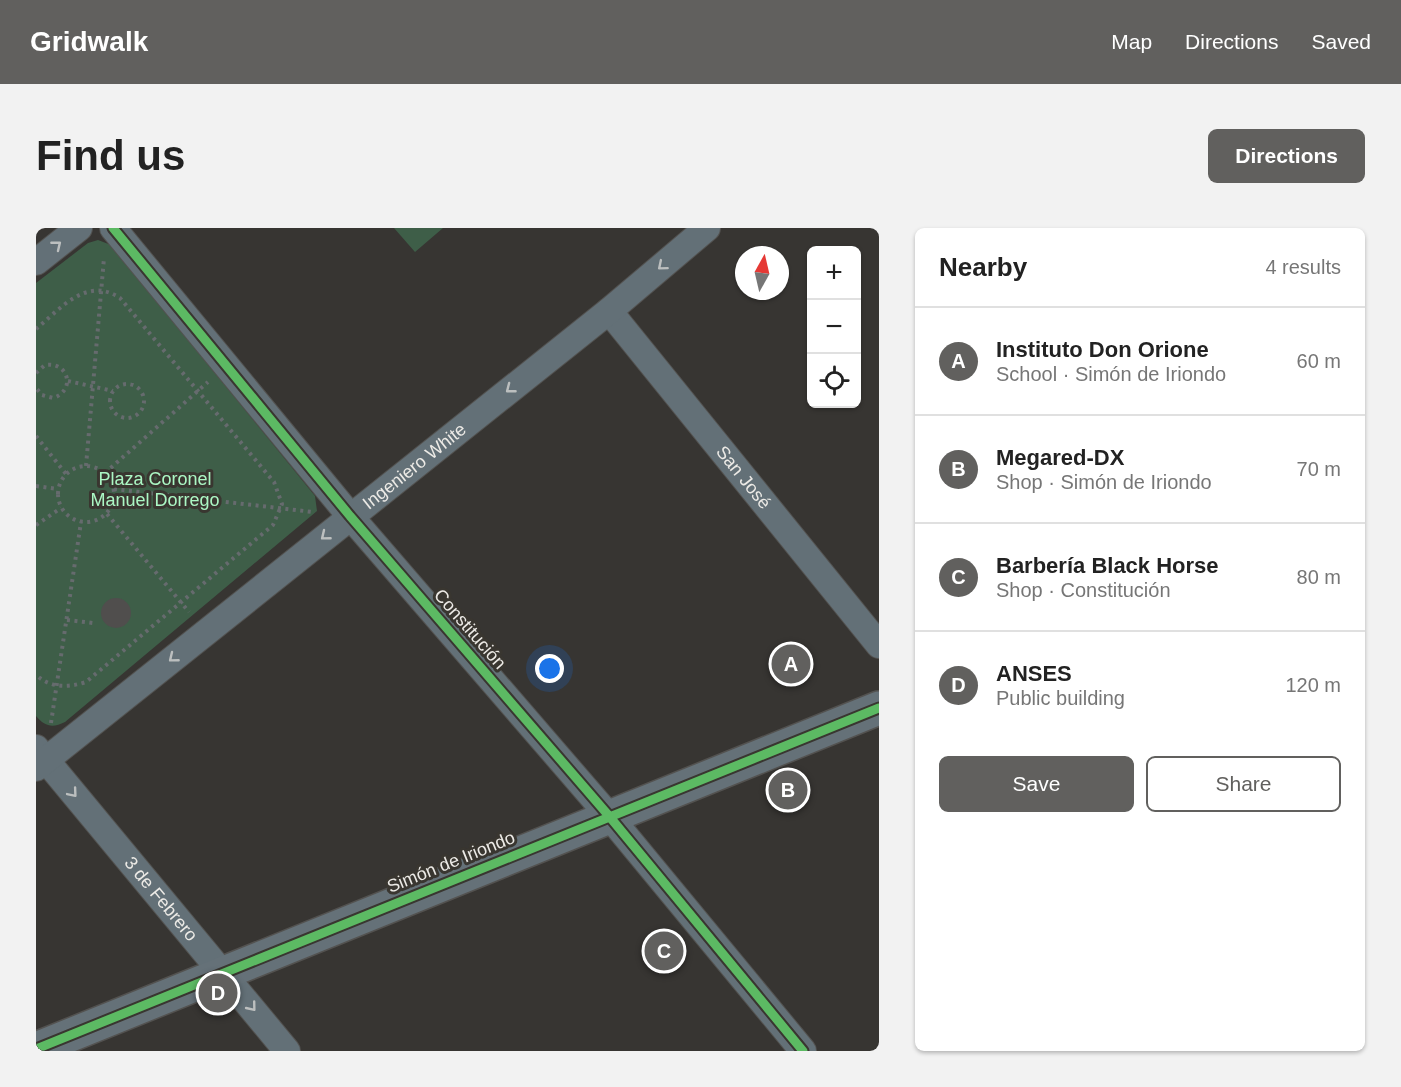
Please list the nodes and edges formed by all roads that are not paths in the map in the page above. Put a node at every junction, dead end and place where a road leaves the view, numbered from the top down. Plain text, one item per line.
1 (79, 228) edge
2 (706, 228) edge
3 (109, 238) edge
4 (36, 262) edge
5 (609, 311) junction
6 (350, 516) junction
7 (879, 645) edge
8 (879, 708) edge
9 (39, 759) edge
10 (609, 816) junction
11 (223, 972) junction
12 (36, 1049) edge
13 (287, 1051) edge
14 (803, 1051) edge

4 -> 1 street
2 -> 5 street, Ingeniero White
3 - 6 street, Constitución
5 -> 6 street, Ingeniero White
5 - 7 street, San José
6 -> 9 street, Ingeniero White
6 - 10 street, Constitución
8 - 10 street, Simón de Iriondo
9 -> 11 street, 3 de Febrero
10 - 11 street, Simón de Iriondo
10 - 14 street, Constitución
11 - 12 street, Simón de Iriondo
11 -> 13 street, 3 de Febrero

